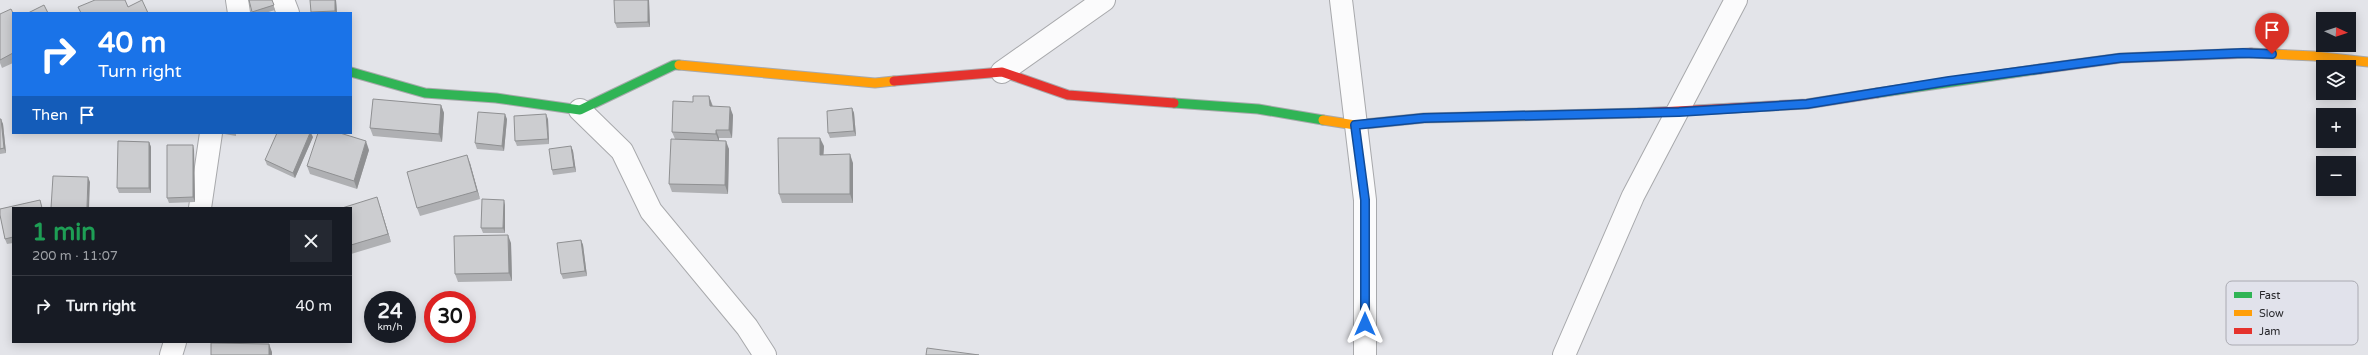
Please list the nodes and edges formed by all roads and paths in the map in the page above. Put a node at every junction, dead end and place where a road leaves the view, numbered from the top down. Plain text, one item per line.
1 (237, 0) edge
2 (284, 0) edge
3 (1104, 0) edge
4 (1341, 0) edge
5 (1736, 0) edge
6 (239, 12) edge
7 (288, 12) edge
8 (2368, 62) edge
9 (352, 72) edge
10 (1002, 72) junction
11 (580, 110) junction
12 (1679, 112) junction
13 (1355, 125) junction
14 (211, 134) edge
15 (200, 207) edge
16 (175, 343) edge
17 (171, 355) edge
18 (765, 355) edge
19 (1365, 355) edge
20 (1564, 355) edge

1 - 6 street
2 - 7 street
3 - 10 street
4 - 13 street
5 - 12 street
8 - 12 street
9 - 11 street
10 - 11 street
10 - 13 street
11 - 18 street
12 - 13 street
12 - 20 street
13 - 19 street
14 - 15 street
16 - 17 street

